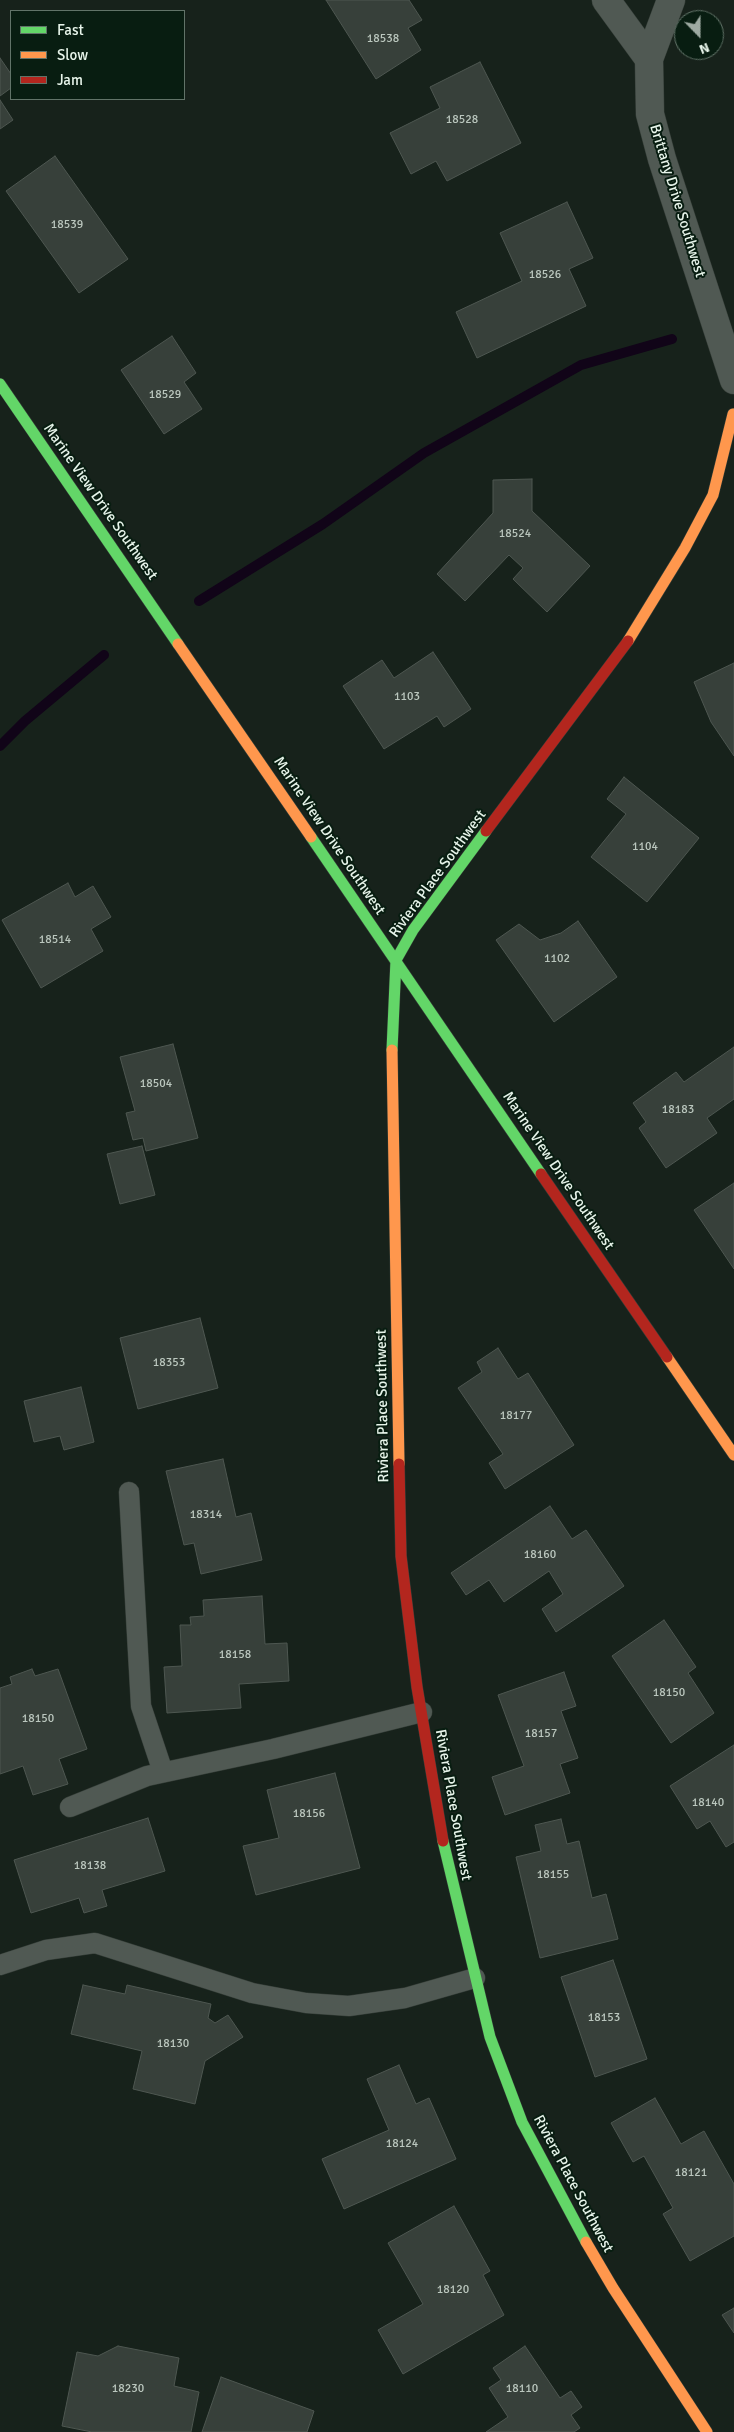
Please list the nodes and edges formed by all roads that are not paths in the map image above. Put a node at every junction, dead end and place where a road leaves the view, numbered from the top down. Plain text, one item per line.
1 (606, 0) edge
2 (671, 0) edge
3 (649, 59) junction
4 (734, 382) edge
5 (0, 384) edge
6 (734, 415) edge
7 (396, 960) junction
8 (734, 1456) edge
9 (129, 1492) dead end
10 (422, 1712) junction
11 (164, 1772) junction
12 (70, 1807) dead end
13 (0, 1965) edge
14 (475, 1978) junction
15 (707, 2432) edge

1 - 3 street
2 - 3 street
3 - 4 street, Brittany Drive Southwest
4 - 6 street, Brittany Drive Southwest
5 - 7 street, Marine View Drive Southwest
6 - 7 street, Riviera Place Southwest
7 - 8 street, Marine View Drive Southwest
7 - 10 street, Riviera Place Southwest
9 - 11 lane
10 - 11 lane
10 - 14 street, Riviera Place Southwest
11 - 12 lane
13 - 14 lane
14 - 15 street, Riviera Place Southwest

